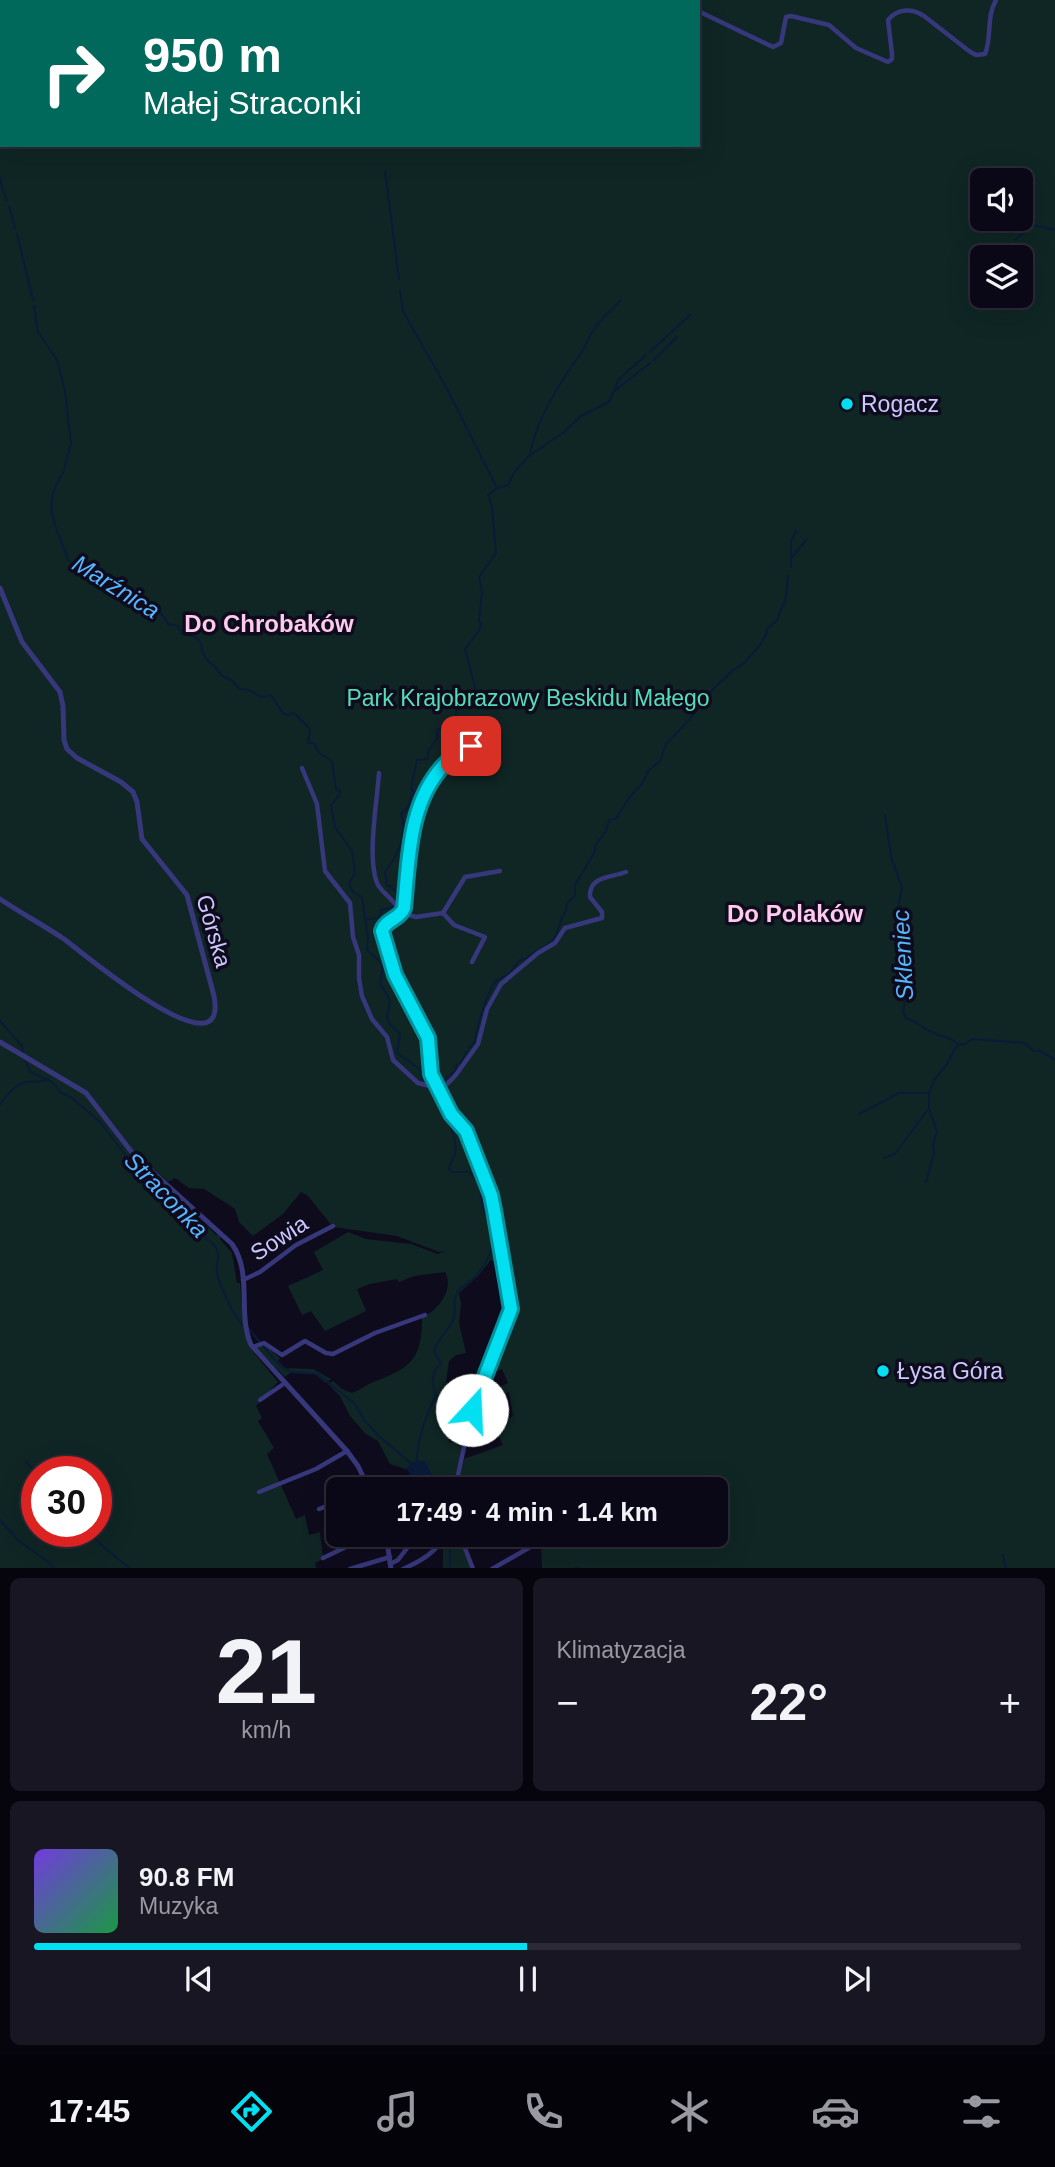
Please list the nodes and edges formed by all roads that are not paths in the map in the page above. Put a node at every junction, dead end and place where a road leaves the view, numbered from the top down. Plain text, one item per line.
1 (996, 0) edge
2 (700, 12) edge
3 (0, 588) edge
4 (471, 746) dead end
5 (302, 768) dead end
6 (379, 774) dead end
7 (500, 870) dead end
8 (626, 872) dead end
9 (0, 899) edge
10 (402, 913) junction
11 (443, 913) junction
12 (384, 925) junction
13 (472, 962) dead end
14 (0, 1042) edge
15 (427, 1086) junction
16 (437, 1089) junction
17 (443, 1099) junction
18 (333, 1226) dead end
19 (243, 1280) junction
20 (425, 1315) dead end
21 (258, 1345) junction
22 (286, 1382) junction
23 (260, 1400) dead end
24 (347, 1451) junction
25 (363, 1477) edge
26 (458, 1477) edge
27 (260, 1492) dead end
28 (326, 1506) edge
29 (319, 1509) dead end
30 (346, 1547) edge
31 (408, 1547) edge
32 (438, 1547) edge
33 (464, 1547) edge
34 (530, 1547) edge
35 (323, 1558) dead end
36 (391, 1563) edge
37 (357, 1568) edge
38 (405, 1568) edge
39 (472, 1568) edge
40 (494, 1568) edge

1 - 2 street
3 - 9 street, Górska
4 - 10 street
5 - 15 street
6 - 12 street
7 - 11 street
8 - 16 street
10 - 11 street
10 - 12 street
11 - 13 street
12 - 16 street
14 - 19 street
15 - 16 street
15 - 17 street
16 - 17 street
17 - 26 street
18 - 19 street, Sowia
19 - 21 street
20 - 21 street
21 - 22 street
22 - 23 street
22 - 24 street
24 - 25 street
24 - 27 street
28 - 29 street
30 - 35 street
31 - 36 street
32 - 38 street
33 - 39 street
34 - 40 street
36 - 37 street

